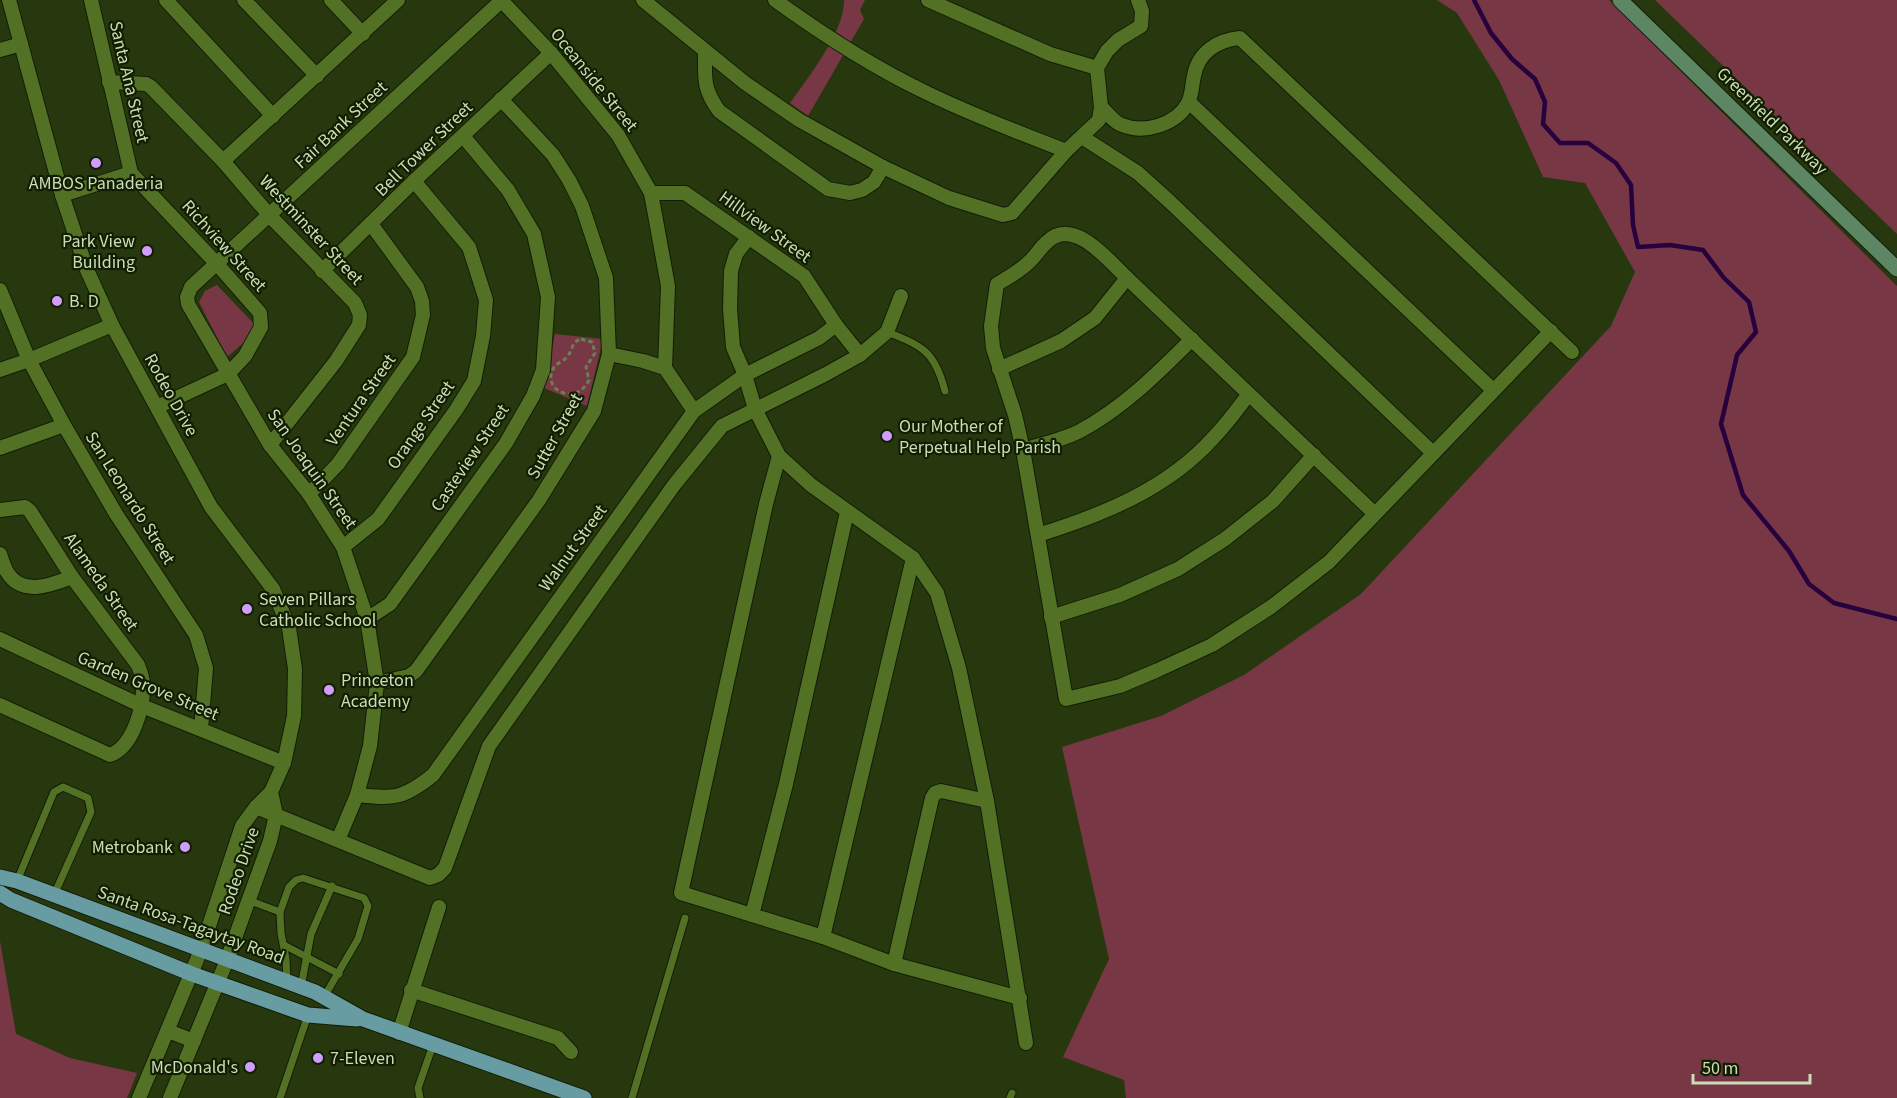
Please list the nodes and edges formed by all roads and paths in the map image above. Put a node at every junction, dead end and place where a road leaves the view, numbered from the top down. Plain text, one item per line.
1 (9, 0) edge
2 (91, 0) edge
3 (166, 0) edge
4 (244, 0) edge
5 (331, 0) edge
6 (398, 0) edge
7 (501, 0) edge
8 (643, 0) edge
9 (775, 0) edge
10 (928, 0) edge
11 (1138, 0) edge
12 (1620, 0) edge
13 (363, 34) junction
14 (21, 44) junction
15 (0, 50) edge
16 (551, 53) junction
17 (705, 53) junction
18 (1097, 68) junction
19 (317, 76) junction
20 (110, 82) junction
21 (501, 99) junction
22 (1189, 102) junction
23 (1101, 107) junction
24 (273, 116) junction
25 (464, 136) junction
26 (1082, 137) junction
27 (1066, 151) junction
28 (223, 161) junction
29 (883, 167) junction
30 (131, 173) junction
31 (414, 181) junction
32 (651, 193) junction
33 (62, 195) junction
34 (270, 216) junction
35 (371, 224) junction
36 (749, 237) junction
37 (217, 264) junction
38 (1897, 269) edge
39 (322, 271) junction
40 (1127, 278) junction
41 (1, 295) edge
42 (901, 296) dead end
43 (188, 304) joint
44 (836, 325) junction
45 (112, 326) junction
46 (1551, 331) junction
47 (887, 332) junction
48 (1192, 339) junction
49 (586, 340) joint
50 (1572, 351) dead end
51 (609, 354) junction
52 (860, 355) junction
53 (29, 360) junction
54 (665, 368) junction
55 (999, 369) junction
56 (0, 370) edge
57 (228, 374) junction
58 (745, 375) junction
59 (1493, 390) junction
60 (945, 391) dead end
61 (1249, 394) junction
62 (157, 407) junction
63 (755, 409) junction
64 (694, 411) junction
65 (64, 425) junction
66 (270, 445) junction
67 (0, 448) edge
68 (1023, 450) junction
69 (1432, 453) junction
70 (1314, 455) junction
71 (779, 456) junction
72 (309, 494) junction
73 (0, 510) edge
74 (847, 512) junction
75 (1375, 514) junction
76 (1038, 535) junction
77 (344, 547) junction
78 (0, 554) edge
79 (913, 558) junction
80 (72, 577) junction
81 (1052, 617) junction
82 (367, 619) junction
83 (0, 639) edge
84 (376, 683) junction
85 (0, 705) edge
86 (142, 706) junction
87 (201, 729) junction
88 (284, 763) junction
89 (271, 792) junction
90 (357, 795) junction
91 (987, 801) junction
92 (256, 807) junction
93 (276, 815) junction
94 (338, 840) junction
95 (0, 877) edge
96 (17, 881) junction
97 (332, 886) junction
98 (0, 893) edge
99 (54, 895) junction
100 (248, 900) junction
101 (439, 907) dead end
102 (280, 912) junction
103 (752, 915) junction
104 (685, 918) dead end
105 (823, 937) junction
106 (284, 945) junction
107 (201, 950) junction
108 (307, 958) junction
109 (227, 960) junction
110 (894, 964) junction
111 (192, 974) junction
112 (339, 974) junction
113 (218, 984) junction
114 (294, 984) junction
115 (411, 990) junction
116 (324, 997) junction
117 (1020, 998) junction
118 (308, 1015) junction
119 (363, 1019) junction
120 (168, 1031) junction
121 (399, 1033) junction
122 (194, 1041) junction
123 (1026, 1042) dead end
124 (433, 1045) junction
125 (571, 1052) dead end
126 (139, 1098) edge
127 (170, 1098) edge
128 (280, 1098) edge
129 (420, 1098) edge
130 (584, 1098) edge
131 (632, 1098) edge

1 - 14 street, Rodeo Drive
2 - 20 street, Santa Ana Street
3 - 24 street
4 - 19 street
5 - 13 street
6 - 13 street
7 - 16 street, Oceanside Street
7 - 34 street, Fair Bank Street
8 - 17 street
9 - 27 street
10 - 18 street
11 - 18 street
12 - 38 main road, Greenfield Parkway
13 - 19 street
14 - 15 street
14 - 33 street, Rodeo Drive
16 - 21 street, Bell Tower Street
16 - 32 street, Oceanside Street
17 - 29 street
17 - 29 street
18 - 23 street
19 - 24 street
20 - 28 street, Westminster Street
20 - 30 street, Santa Ana Street
21 - 25 street, Bell Tower Street
21 - 51 street, Sutter Street
22 - 23 street
22 - 46 street
22 - 59 street
23 - 26 street
24 - 28 street
25 - 31 street, Bell Tower Street
25 - 82 street, Casteview Street
26 - 27 street
26 - 69 street
27 - 29 street
28 - 34 street, Westminster Street
30 - 33 street
30 - 37 street, Richview Street
31 - 35 street, Bell Tower Street
31 - 77 street, Orange Street
32 - 36 street, Hillview Street
32 - 54 street, Oceanside Street
33 - 45 street, Rodeo Drive
34 - 37 street, Fair Bank Street
34 - 39 street, Westminster Street
35 - 39 street, Bell Tower Street
35 - 72 street, Ventura Street
36 - 44 street, Hillview Street
36 - 58 street
37 - 43 street, Fair Bank Street
37 - 57 street, Richview Street
39 - 66 street, Westminster Street
40 - 48 street
40 - 55 street
40 - 55 street
41 - 53 street, San Leonardo Street
42 - 47 street
43 - 57 street, San Joaquin Street
44 - 52 street, Hillview Street
44 - 58 street, Walnut Street
45 - 53 street
45 - 62 street, Rodeo Drive
46 - 50 street
46 - 59 street
47 - 52 street
47 - 60 lane
48 - 61 street
48 - 68 street
49 - 49 path
51 - 54 street
51 - 84 street, Sutter Street
52 - 63 street
53 - 56 street
53 - 65 street, San Leonardo Street
54 - 64 street
55 - 68 street
57 - 62 street, Richview Street
57 - 66 street, San Joaquin Street
58 - 63 street
58 - 64 street, Walnut Street
59 - 69 street
61 - 70 street
61 - 76 street
62 - 88 street, Rodeo Drive
63 - 71 street
63 - 94 street
64 - 90 street, Walnut Street
65 - 67 street
65 - 87 street, San Leonardo Street
66 - 72 street, San Joaquin Street
68 - 76 street
69 - 75 street
70 - 75 street
70 - 81 street
71 - 74 street
71 - 103 street
72 - 77 street, San Joaquin Street
73 - 80 street, Alameda Street
74 - 79 street
74 - 103 street
75 - 81 street
76 - 81 street
77 - 82 street, San Joaquin Street
78 - 80 street
79 - 91 street
79 - 105 street
80 - 86 street, Alameda Street
82 - 84 street, San Joaquin Street
83 - 86 street, Garden Grove Street
84 - 90 street, San Joaquin Street
85 - 86 street
86 - 87 street, Garden Grove Street
87 - 88 street, Garden Grove Street
88 - 89 street, Rodeo Drive
89 - 92 street, Rodeo Drive
89 - 93 street, Rodeo Drive
90 - 94 street, San Joaquin Street
91 - 110 street
91 - 117 street
92 - 93 street
92 - 107 street, Rodeo Drive
93 - 94 street
93 - 100 street, Rodeo Drive
95 - 96 main road, Santa Rosa-Tagaytay Road
96 - 99 main road, Santa Rosa-Tagaytay Road
96 - 99 lane
97 - 102 lane
97 - 108 lane
97 - 112 lane
98 - 111 main road, Santa Rosa-Tagaytay Road
99 - 107 main road, Santa Rosa-Tagaytay Road
100 - 102 lane
100 - 109 street, Rodeo Drive
101 - 115 street
102 - 106 lane
103 - 105 street
104 - 131 lane
105 - 110 street
106 - 108 lane
106 - 114 lane
107 - 109 main road, Santa Rosa-Tagaytay Road
107 - 111 street, Rodeo Drive
108 - 112 lane
108 - 114 lane
109 - 113 street, Rodeo Drive
109 - 114 main road, Santa Rosa-Tagaytay Road
110 - 117 street
111 - 113 main road, Santa Rosa-Tagaytay Road
111 - 120 street, Rodeo Drive
112 - 116 lane
113 - 118 main road, Santa Rosa-Tagaytay Road
113 - 122 street, Rodeo Drive
114 - 116 main road, Santa Rosa-Tagaytay Road
115 - 121 street
115 - 125 street
116 - 119 main road, Santa Rosa-Tagaytay Road
117 - 123 street
118 - 119 main road, Santa Rosa-Tagaytay Road
118 - 128 lane
119 - 121 main road, Santa Rosa-Tagaytay Road
120 - 122 street
120 - 126 street, Rodeo Drive
121 - 124 main road, Santa Rosa-Tagaytay Road
122 - 127 street, Rodeo Drive
124 - 129 lane
124 - 130 main road, Santa Rosa-Tagaytay Road

